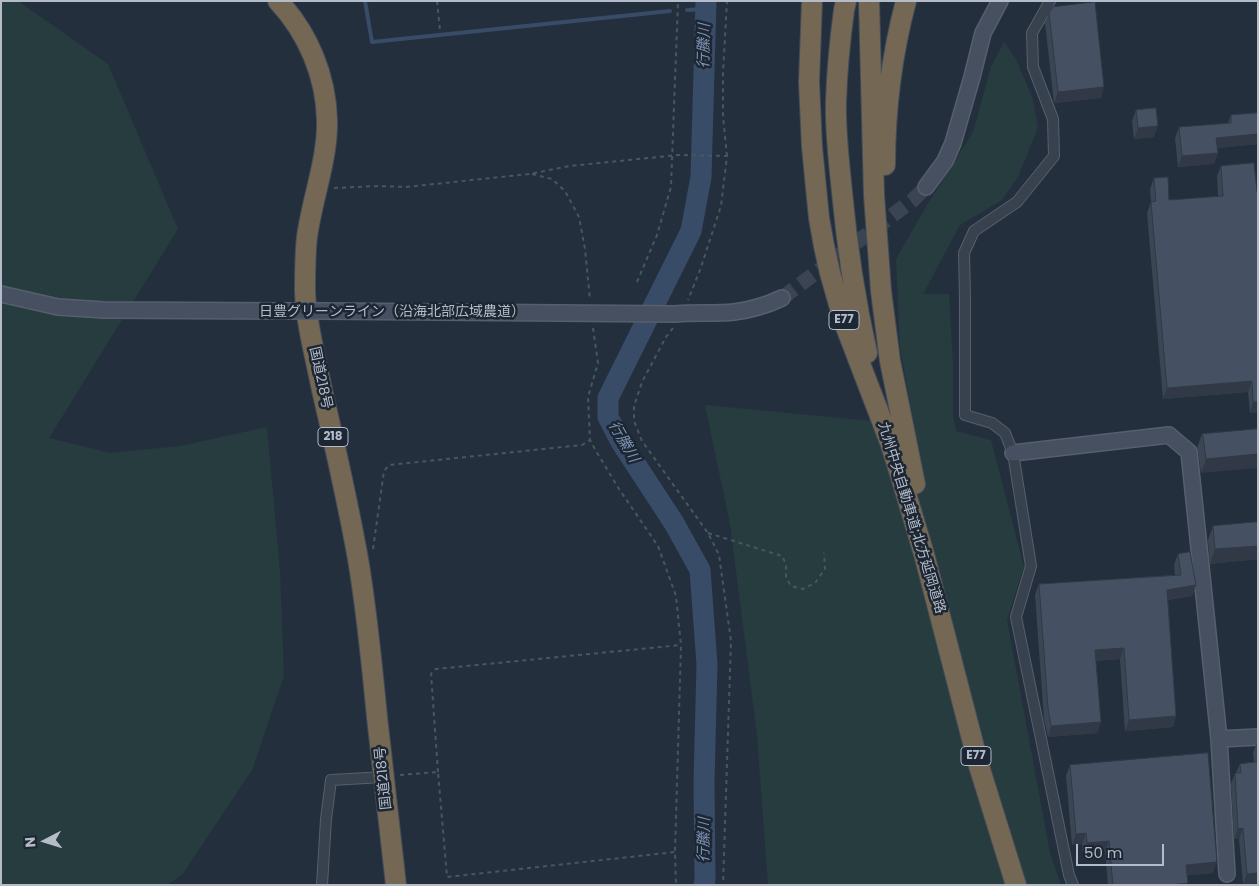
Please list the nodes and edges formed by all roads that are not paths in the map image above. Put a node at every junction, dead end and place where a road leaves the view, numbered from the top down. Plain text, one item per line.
1 (278, 1) edge
2 (806, 1) edge
3 (812, 1) edge
4 (869, 1) edge
5 (906, 1) edge
6 (1000, 1) edge
7 (1050, 1) edge
8 (845, 6) edge
9 (809, 82) junction
10 (926, 187) tunnel mouth
11 (1, 294) edge
12 (782, 298) tunnel mouth
13 (897, 435) junction
14 (1013, 453) junction
15 (1258, 737) edge
16 (1218, 740) junction
17 (384, 776) junction
18 (1227, 874) dead end
19 (322, 885) edge
20 (396, 885) edge
21 (1016, 885) edge
22 (1072, 885) edge

1 - 17 highway, 国道218号 / 218
2 - 9 highway
3 - 9 highway, 九州中央自動車道;北方延岡道路 / E77
4 - 13 highway, 九州中央自動車道;北方延岡道路 / E77
5 - 13 highway
6 - 10 street
7 - 14 street
8 - 13 highway
9 - 13 highway, 九州中央自動車道;北方延岡道路 / E77
11 - 12 street, 日豊グリーンライン（沿海北部広域農道）, bridge
13 - 21 highway, 九州中央自動車道;北方延岡道路 / E77
14 - 16 street
14 - 22 street
15 - 16 street
16 - 18 street
17 - 19 street
17 - 20 highway, 国道218号 / 218

